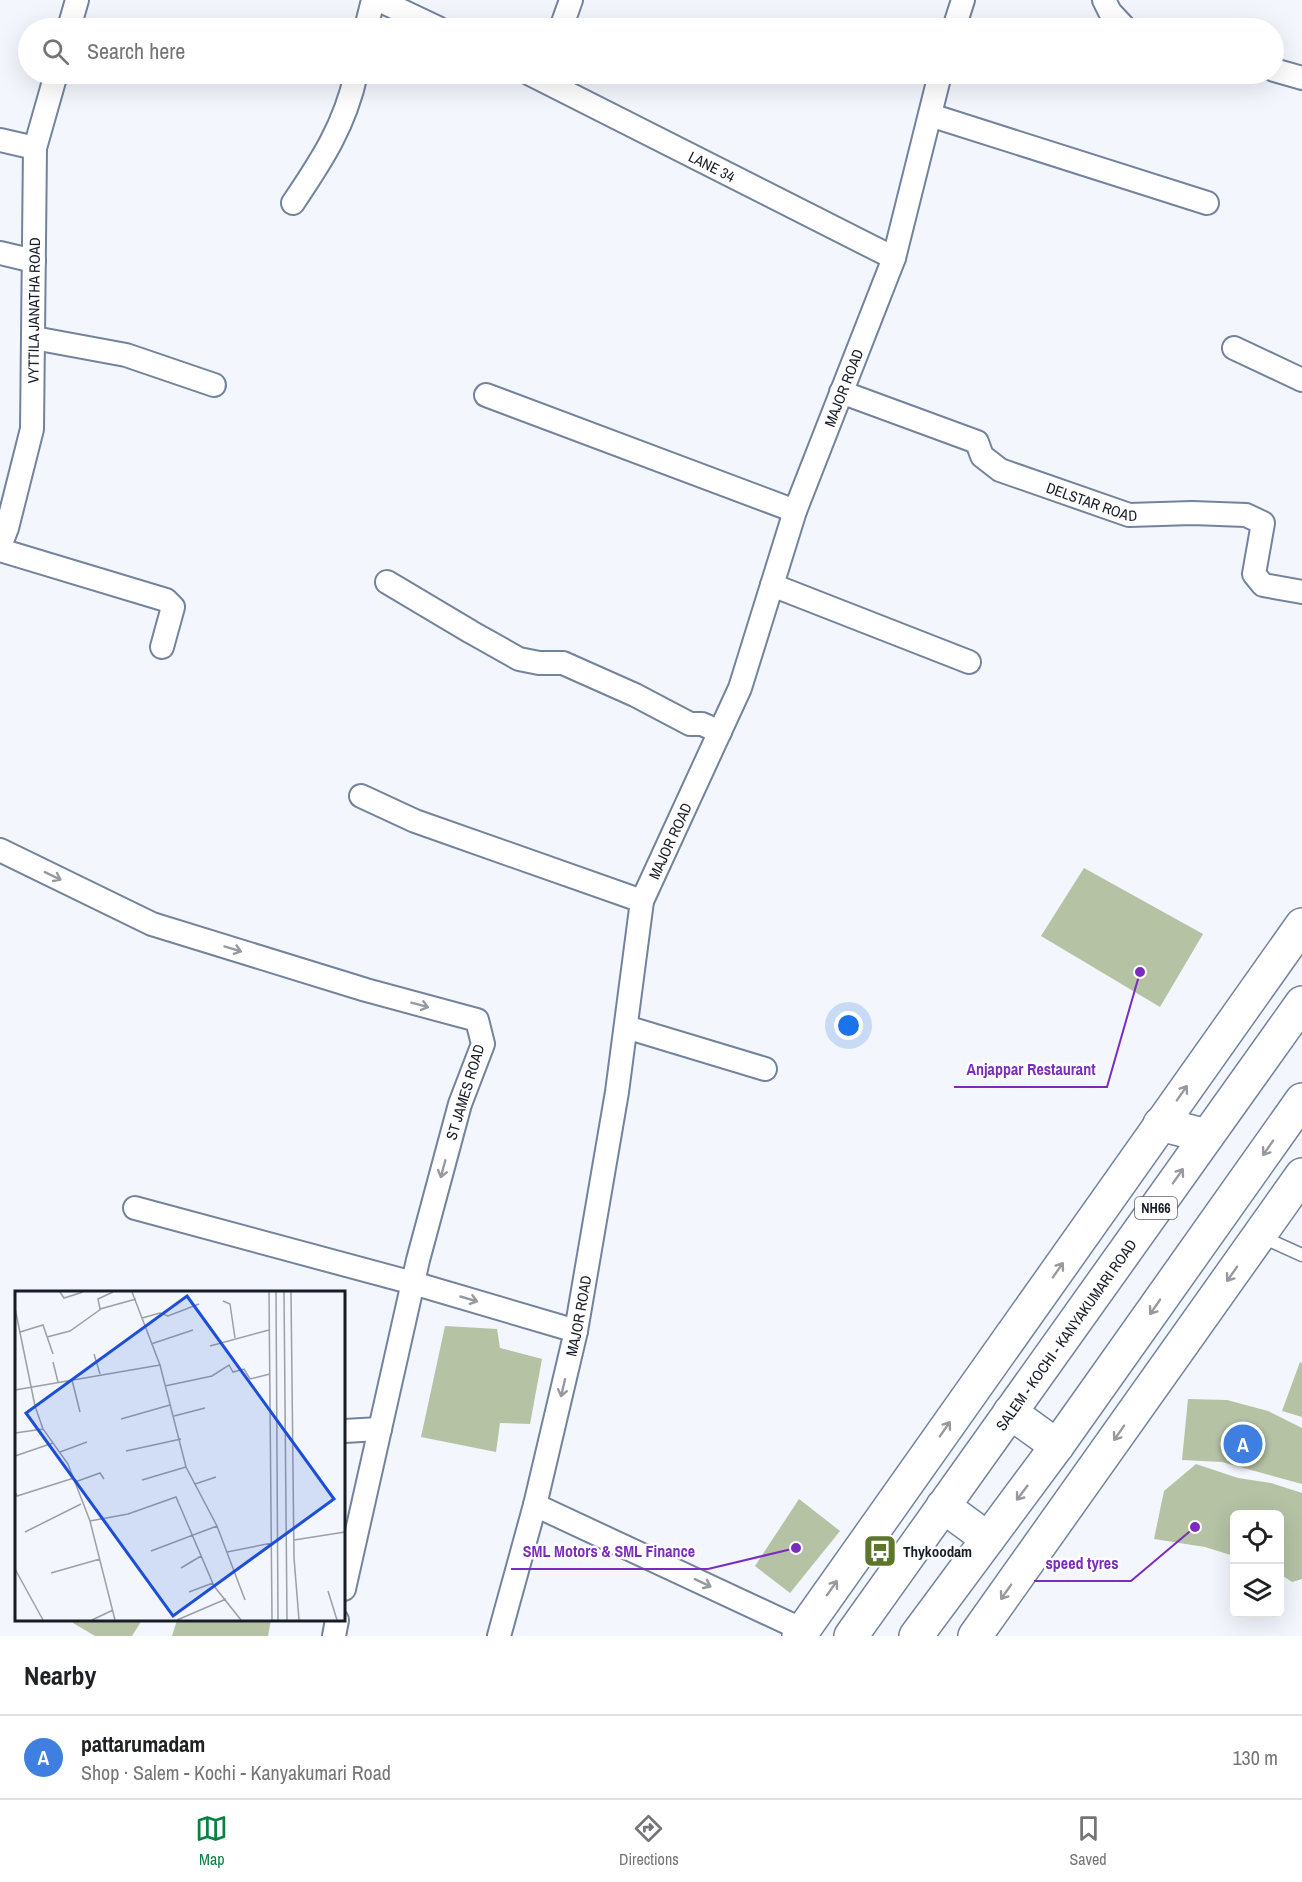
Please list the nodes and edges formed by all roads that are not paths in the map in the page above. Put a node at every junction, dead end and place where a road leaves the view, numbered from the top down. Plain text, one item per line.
1 (77, 0) edge
2 (373, 0) edge
3 (379, 0) edge
4 (571, 0) edge
5 (963, 0) edge
6 (1104, 0) edge
7 (72, 18) edge
8 (368, 18) edge
9 (417, 18) edge
10 (565, 18) edge
11 (957, 18) edge
12 (1116, 18) edge
13 (1284, 73) edge
14 (1302, 78) edge
15 (53, 84) edge
16 (354, 84) edge
17 (556, 84) edge
18 (938, 84) edge
19 (930, 115) junction
20 (0, 140) edge
21 (35, 148) junction
22 (293, 203) dead end
23 (1207, 203) dead end
24 (0, 253) edge
25 (894, 258) junction
26 (34, 261) junction
27 (34, 338) junction
28 (1234, 348) dead end
29 (1302, 380) edge
30 (214, 385) dead end
31 (841, 392) junction
32 (486, 395) dead end
33 (795, 511) junction
34 (2, 537) edge
35 (387, 582) dead end
36 (772, 585) junction
37 (1302, 592) edge
38 (162, 647) dead end
39 (969, 662) dead end
40 (720, 732) junction
41 (361, 796) dead end
42 (0, 850) edge
43 (642, 901) junction
44 (1302, 925) edge
45 (1302, 1003) edge
46 (626, 1027) junction
47 (765, 1069) dead end
48 (1302, 1100) edge
49 (1160, 1124) junction
50 (1207, 1136) junction
51 (1302, 1175) edge
52 (135, 1208) dead end
53 (1259, 1236) junction
54 (1302, 1254) edge
55 (413, 1283) junction
56 (576, 1331) junction
57 (1011, 1412) junction
58 (380, 1429) junction
59 (345, 1431) edge
60 (1057, 1446) junction
61 (536, 1505) junction
62 (943, 1506) junction
63 (988, 1539) junction
64 (345, 1585) edge
65 (337, 1621) edge
66 (801, 1633) edge
67 (334, 1636) edge
68 (499, 1636) edge
69 (851, 1636) edge
70 (916, 1636) edge
71 (975, 1636) edge

1 - 7 street
2 - 8 street
3 - 9 street
4 - 10 street
5 - 11 street
6 - 12 street
13 - 14 street
15 - 21 street, VYTTILA JANATHA ROAD
16 - 22 street
17 - 25 street, LANE 34
18 - 19 street, MAJOR ROAD
19 - 23 street
19 - 25 street, MAJOR ROAD
20 - 21 street
21 - 26 street, VYTTILA JANATHA ROAD
24 - 26 street
25 - 31 street, MAJOR ROAD
26 - 27 street, VYTTILA JANATHA ROAD
27 - 30 street
27 - 34 street, VYTTILA JANATHA ROAD
28 - 29 street
31 - 33 street, MAJOR ROAD
31 - 37 street, DELSTAR ROAD
32 - 33 street
33 - 36 street, MAJOR ROAD
34 - 38 street
35 - 40 street
36 - 39 street
36 - 40 street, MAJOR ROAD
40 - 43 street, MAJOR ROAD
41 - 43 street
42 -> 55 street, ST JAMES ROAD
43 - 46 street, MAJOR ROAD
49 -> 44 main road
45 - 50 main road, SALEM - KOCHI - KANYAKUMARI ROAD / NH66
46 - 47 street
46 - 56 street, MAJOR ROAD
48 -> 60 main road
49 - 50 main road
66 -> 49 main road
57 -> 50 main road, SALEM - KOCHI - KANYAKUMARI ROAD / NH66
51 - 53 main road
52 - 55 street
53 - 54 lane
53 -> 71 main road
55 -> 56 street
55 - 58 street, ST JAMES ROAD
56 -> 61 street, MAJOR ROAD
57 - 60 main road
57 - 62 main road, SALEM - KOCHI - KANYAKUMARI ROAD / NH66
58 - 59 street
58 - 64 street, ST JAMES ROAD
60 -> 63 main road
61 -> 66 street
61 - 68 street, MAJOR ROAD
62 - 63 main road
62 - 69 main road, SALEM - KOCHI - KANYAKUMARI ROAD / NH66
63 - 70 main road
65 - 67 street

